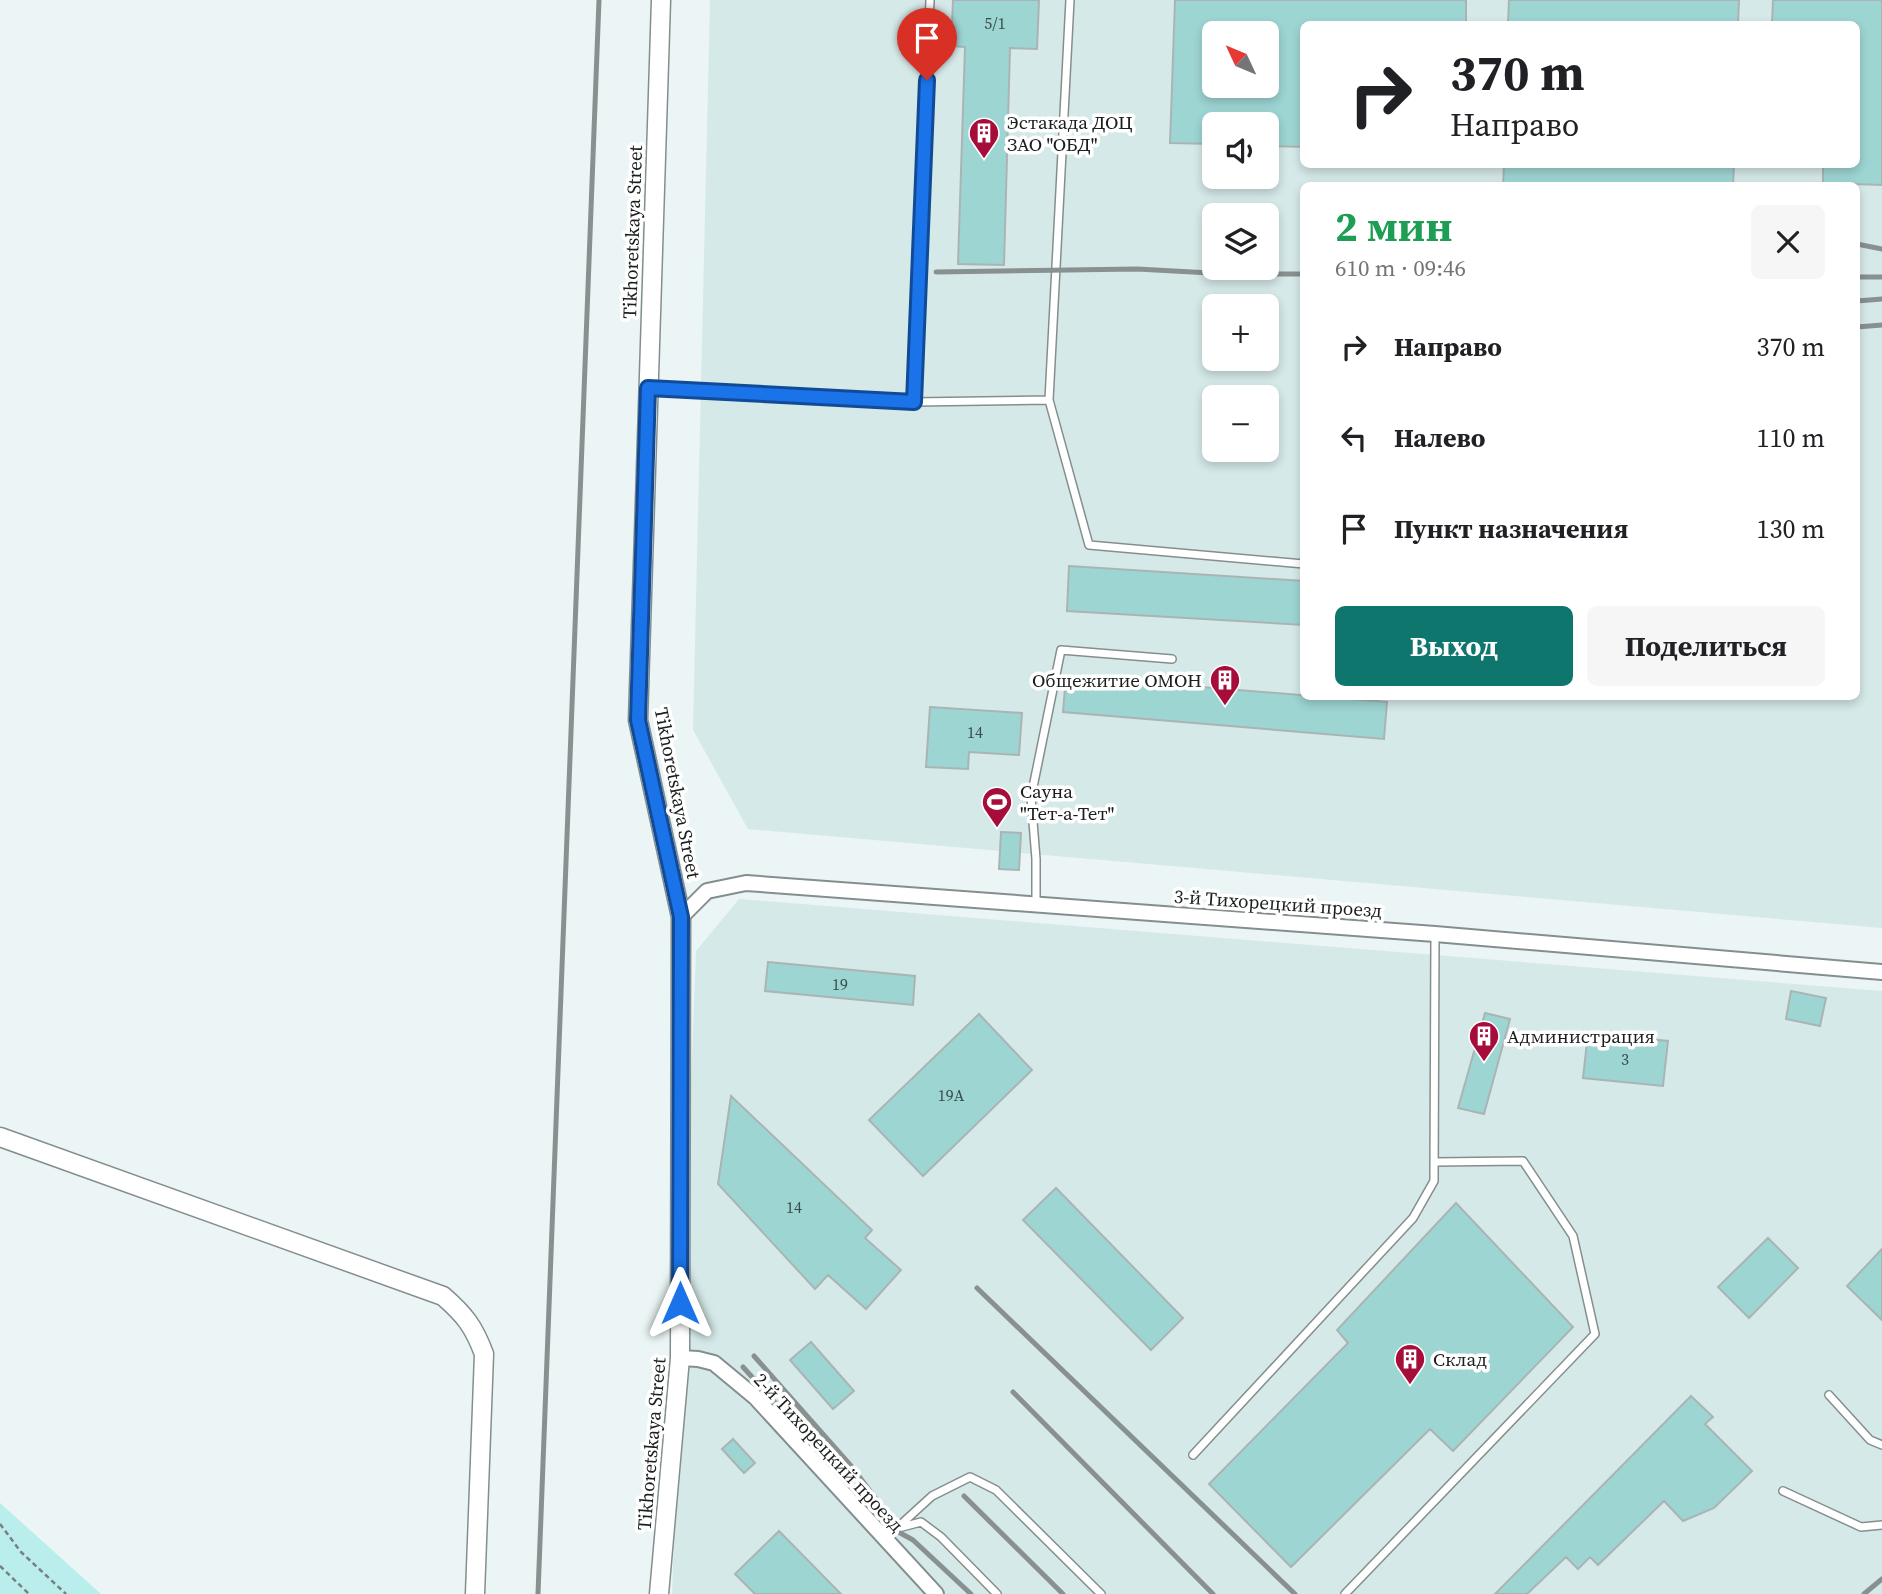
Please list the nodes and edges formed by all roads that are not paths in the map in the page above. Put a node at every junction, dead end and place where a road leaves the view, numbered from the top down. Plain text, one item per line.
1 (661, 0) edge
2 (930, 0) edge
3 (1070, 0) edge
4 (648, 388) junction
5 (1049, 400) junction
6 (914, 402) junction
7 (1300, 564) edge
8 (1172, 659) dead end
9 (1036, 905) junction
10 (681, 917) junction
11 (1434, 934) junction
12 (1882, 972) edge
13 (0, 1137) edge
14 (1434, 1162) junction
15 (680, 1358) junction
16 (1829, 1395) dead end
17 (1882, 1445) edge
18 (1193, 1455) dead end
19 (1783, 1491) dead end
20 (1882, 1525) edge
21 (898, 1527) junction
22 (879, 1533) junction
23 (475, 1594) edge
24 (659, 1594) edge
25 (936, 1594) edge
26 (996, 1594) edge
27 (1101, 1594) edge
28 (1345, 1594) edge

1 - 4 street, Tikhoretskaya Street
2 - 6 lane
3 - 5 lane
4 - 6 lane
4 - 10 street, Tikhoretskaya Street
5 - 6 lane
5 - 7 lane
8 - 9 lane
9 - 10 street, 3-й Тихорецкий проезд
9 - 11 street, 3-й Тихорецкий проезд
10 - 15 street, Tikhoretskaya Street
11 - 12 street, 3-й Тихорецкий проезд
11 - 14 lane
13 - 23 street
14 - 18 lane
14 - 28 lane
15 - 22 street, 2-й Тихорецкий проезд
15 - 24 street, Tikhoretskaya Street
16 - 17 lane
19 - 20 lane
21 - 22 lane
21 - 26 lane
21 - 27 lane
22 - 25 street, 2-й Тихорецкий проезд

